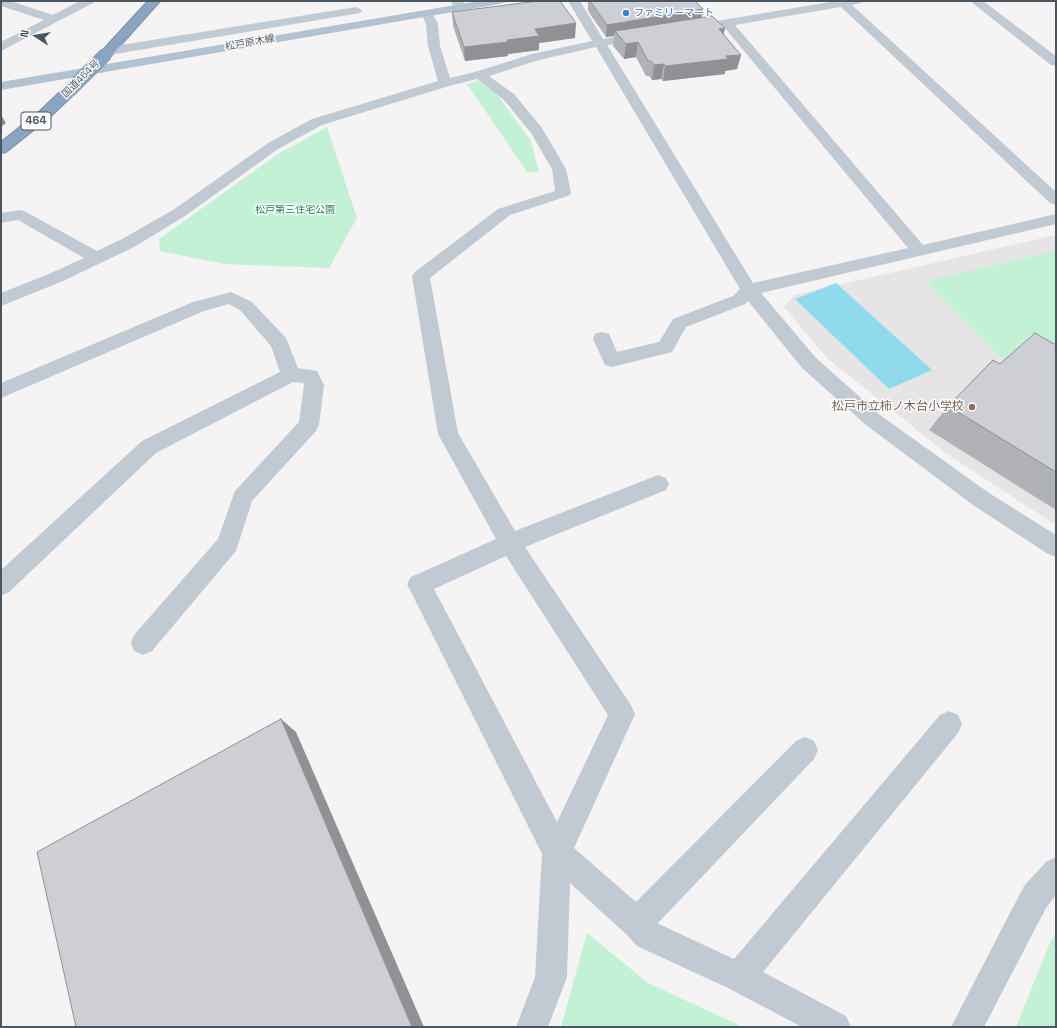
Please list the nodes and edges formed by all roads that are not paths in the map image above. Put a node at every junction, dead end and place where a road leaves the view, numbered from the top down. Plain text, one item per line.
1 (90, 1) edge
2 (154, 1) edge
3 (499, 1) edge
4 (574, 1) edge
5 (976, 1) edge
6 (1, 2) edge
7 (851, 2) edge
8 (458, 4) edge
9 (356, 11) dead end
10 (427, 13) junction
11 (54, 19) junction
12 (727, 23) junction
13 (682, 30) edge
14 (653, 35) edge
15 (598, 43) junction
16 (1, 47) edge
17 (107, 53) junction
18 (1056, 62) edge
19 (479, 75) junction
20 (445, 83) junction
21 (1, 86) edge
22 (1, 149) edge
23 (1056, 200) edge
24 (1, 218) edge
25 (1056, 220) edge
26 (919, 251) junction
27 (97, 258) junction
28 (749, 290) junction
29 (1, 300) edge
30 (602, 339) dead end
31 (291, 375) junction
32 (1, 391) edge
33 (658, 484) dead end
34 (510, 544) junction
35 (1056, 547) edge
36 (1, 585) edge
37 (143, 643) dead end
38 (950, 724) dead end
39 (805, 750) dead end
40 (557, 852) junction
41 (1056, 872) edge
42 (637, 923) junction
43 (739, 977) junction
44 (532, 1027) edge
45 (836, 1027) edge
46 (967, 1027) edge

1 - 11 street
2 - 17 highway, 国道464号 / 464
3 - 8 main road, 松戸原木線
4 - 15 street
5 - 18 street
6 - 11 street
7 - 12 street
7 - 23 street
8 - 10 main road, 松戸原木線
9 - 17 street
10 - 20 street
10 - 21 main road, 松戸原木線
11 - 16 street
12 - 13 street
12 - 26 street
14 - 15 street
15 - 19 street
15 - 28 street
17 - 22 highway, 国道464号 / 464, bridge
19 - 20 street
19 - 34 street
20 - 27 street
24 - 27 street
25 - 26 street
26 - 28 street
27 - 29 street
28 - 30 street
28 - 35 street
31 - 32 street
31 - 36 street
31 - 37 street
33 - 34 street
34 - 40 street
34 - 40 street
38 - 43 street
39 - 42 street
40 - 42 street
40 - 44 street
41 - 46 street
42 - 43 street
43 - 45 street

